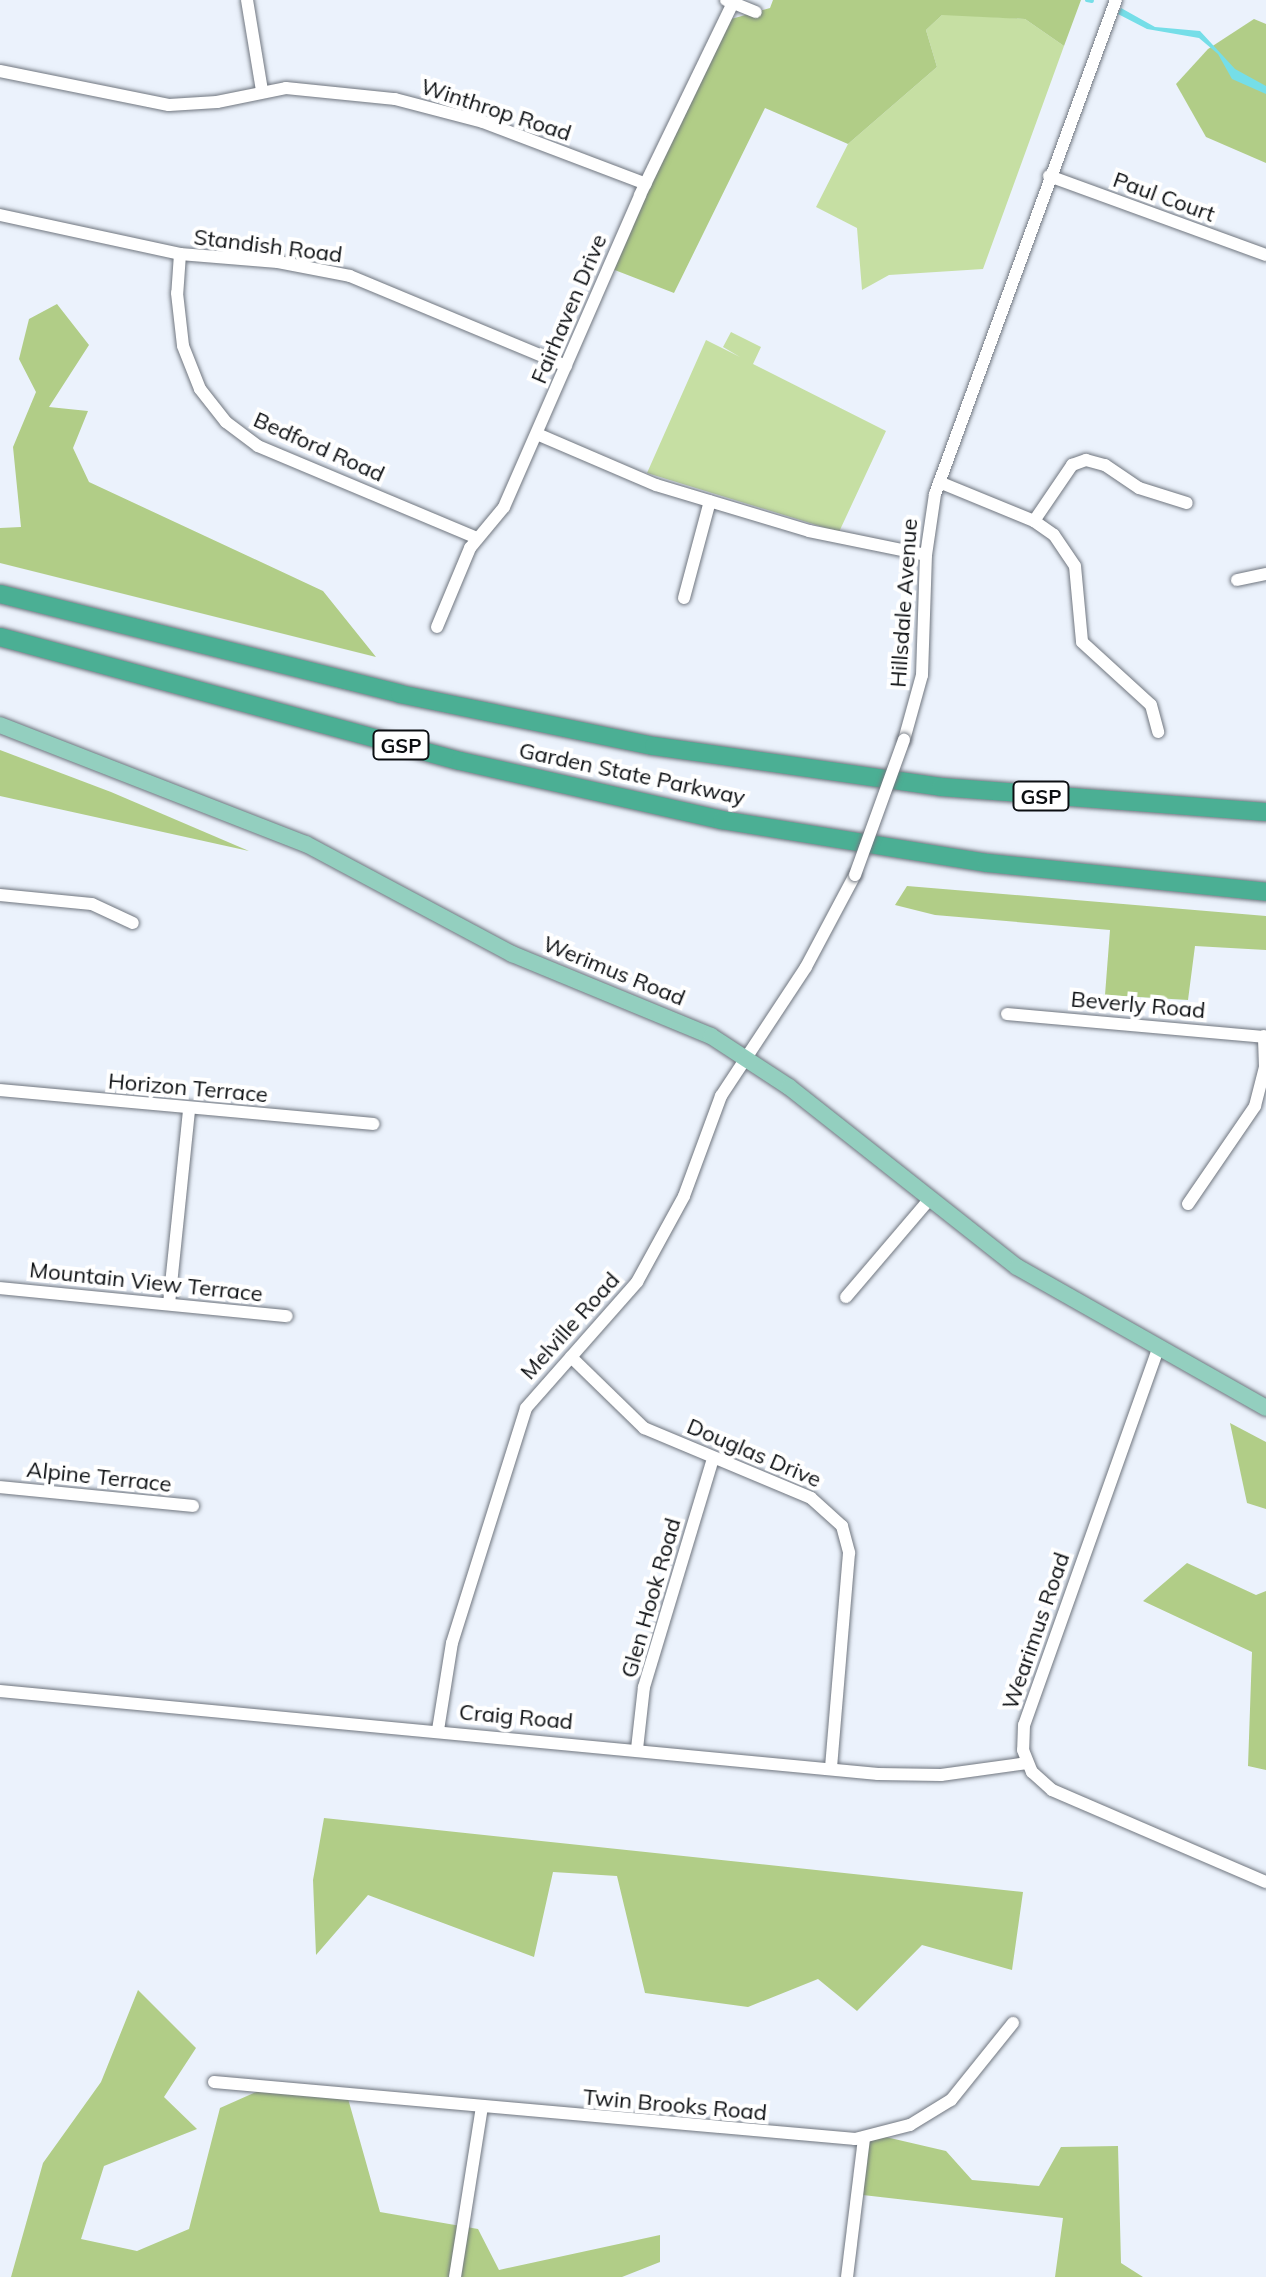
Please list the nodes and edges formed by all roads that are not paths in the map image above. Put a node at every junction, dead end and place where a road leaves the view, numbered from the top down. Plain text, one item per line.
1 (247, 0) edge
2 (1116, 0) edge
3 (729, 1) edge
4 (756, 12) dead end
5 (0, 71) edge
6 (262, 91) junction
7 (1049, 176) junction
8 (646, 184) junction
9 (0, 215) edge
10 (180, 254) junction
11 (1266, 255) edge
12 (566, 366) junction
13 (537, 434) junction
14 (939, 482) junction
15 (710, 501) junction
16 (1187, 503) dead end
17 (1034, 521) junction
18 (477, 538) junction
19 (926, 555) junction
20 (1266, 574) edge
21 (1237, 580) dead end
22 (0, 594) edge
23 (684, 598) dead end
24 (437, 627) dead end
25 (0, 637) edge
26 (0, 725) edge
27 (1158, 732) dead end
28 (1266, 812) edge
29 (1266, 892) edge
30 (0, 895) edge
31 (133, 923) dead end
32 (1007, 1014) dead end
33 (1265, 1036) edge
34 (745, 1056) junction
35 (0, 1090) edge
36 (189, 1109) junction
37 (373, 1124) dead end
38 (928, 1201) junction
39 (1188, 1204) dead end
40 (0, 1288) edge
41 (846, 1297) dead end
42 (169, 1304) junction
43 (287, 1316) dead end
44 (1158, 1349) junction
45 (571, 1357) junction
46 (1266, 1408) edge
47 (713, 1459) junction
48 (0, 1487) edge
49 (193, 1506) dead end
50 (0, 1691) edge
51 (438, 1730) junction
52 (637, 1749) junction
53 (1027, 1763) junction
54 (831, 1768) junction
55 (1266, 1882) edge
56 (1013, 2023) dead end
57 (214, 2082) dead end
58 (482, 2107) junction
59 (864, 2138) junction
60 (455, 2277) edge
61 (847, 2277) edge

1 - 6 street
2 - 7 street, Hillsdale Avenue
3 - 4 street
3 - 8 street, Fairhaven Drive
5 - 6 street, Winthrop Road
6 - 8 street, Winthrop Road
7 - 11 street, Paul Court
7 - 14 street, Hillsdale Avenue
8 - 12 street, Fairhaven Drive
9 - 10 street, Standish Road
10 - 12 street, Standish Road
10 - 18 street, Bedford Road
12 - 13 street, Fairhaven Drive
13 - 15 street
13 - 18 street, Fairhaven Drive
14 - 17 street
14 - 19 street, Hillsdale Avenue
15 - 19 street
15 - 23 street
16 - 17 street
17 - 27 street
18 - 24 street, Fairhaven Drive
19 - 34 street, Hillsdale Avenue, bridge
20 - 21 street
22 - 28 highway, Garden State Parkway / GSP
25 - 29 highway, Garden State Parkway / GSP
26 - 34 main road, Werimus Road
30 - 31 street
32 - 33 street, Beverly Road
33 - 39 street
34 - 38 main road, Werimus Road
34 - 45 street, Melville Road
35 - 36 street, Horizon Terrace
36 - 37 street, Horizon Terrace
36 - 42 street
38 - 41 street
38 - 44 main road, Werimus Road
40 - 42 street, Mountain View Terrace
42 - 43 street, Mountain View Terrace
44 - 46 main road, Werimus Road
44 - 53 street, Wearimus Road
45 - 47 street, Douglas Drive
45 - 51 street, Melville Road
47 - 52 street, Glen Hook Road
47 - 54 street, Douglas Drive
48 - 49 street, Alpine Terrace
50 - 51 street, Craig Road
51 - 52 street, Craig Road
52 - 54 street, Craig Road
53 - 54 street, Craig Road
53 - 55 street
56 - 59 street, Twin Brooks Road
57 - 58 street, Twin Brooks Road
58 - 59 street, Twin Brooks Road
58 - 60 street
59 - 61 street

